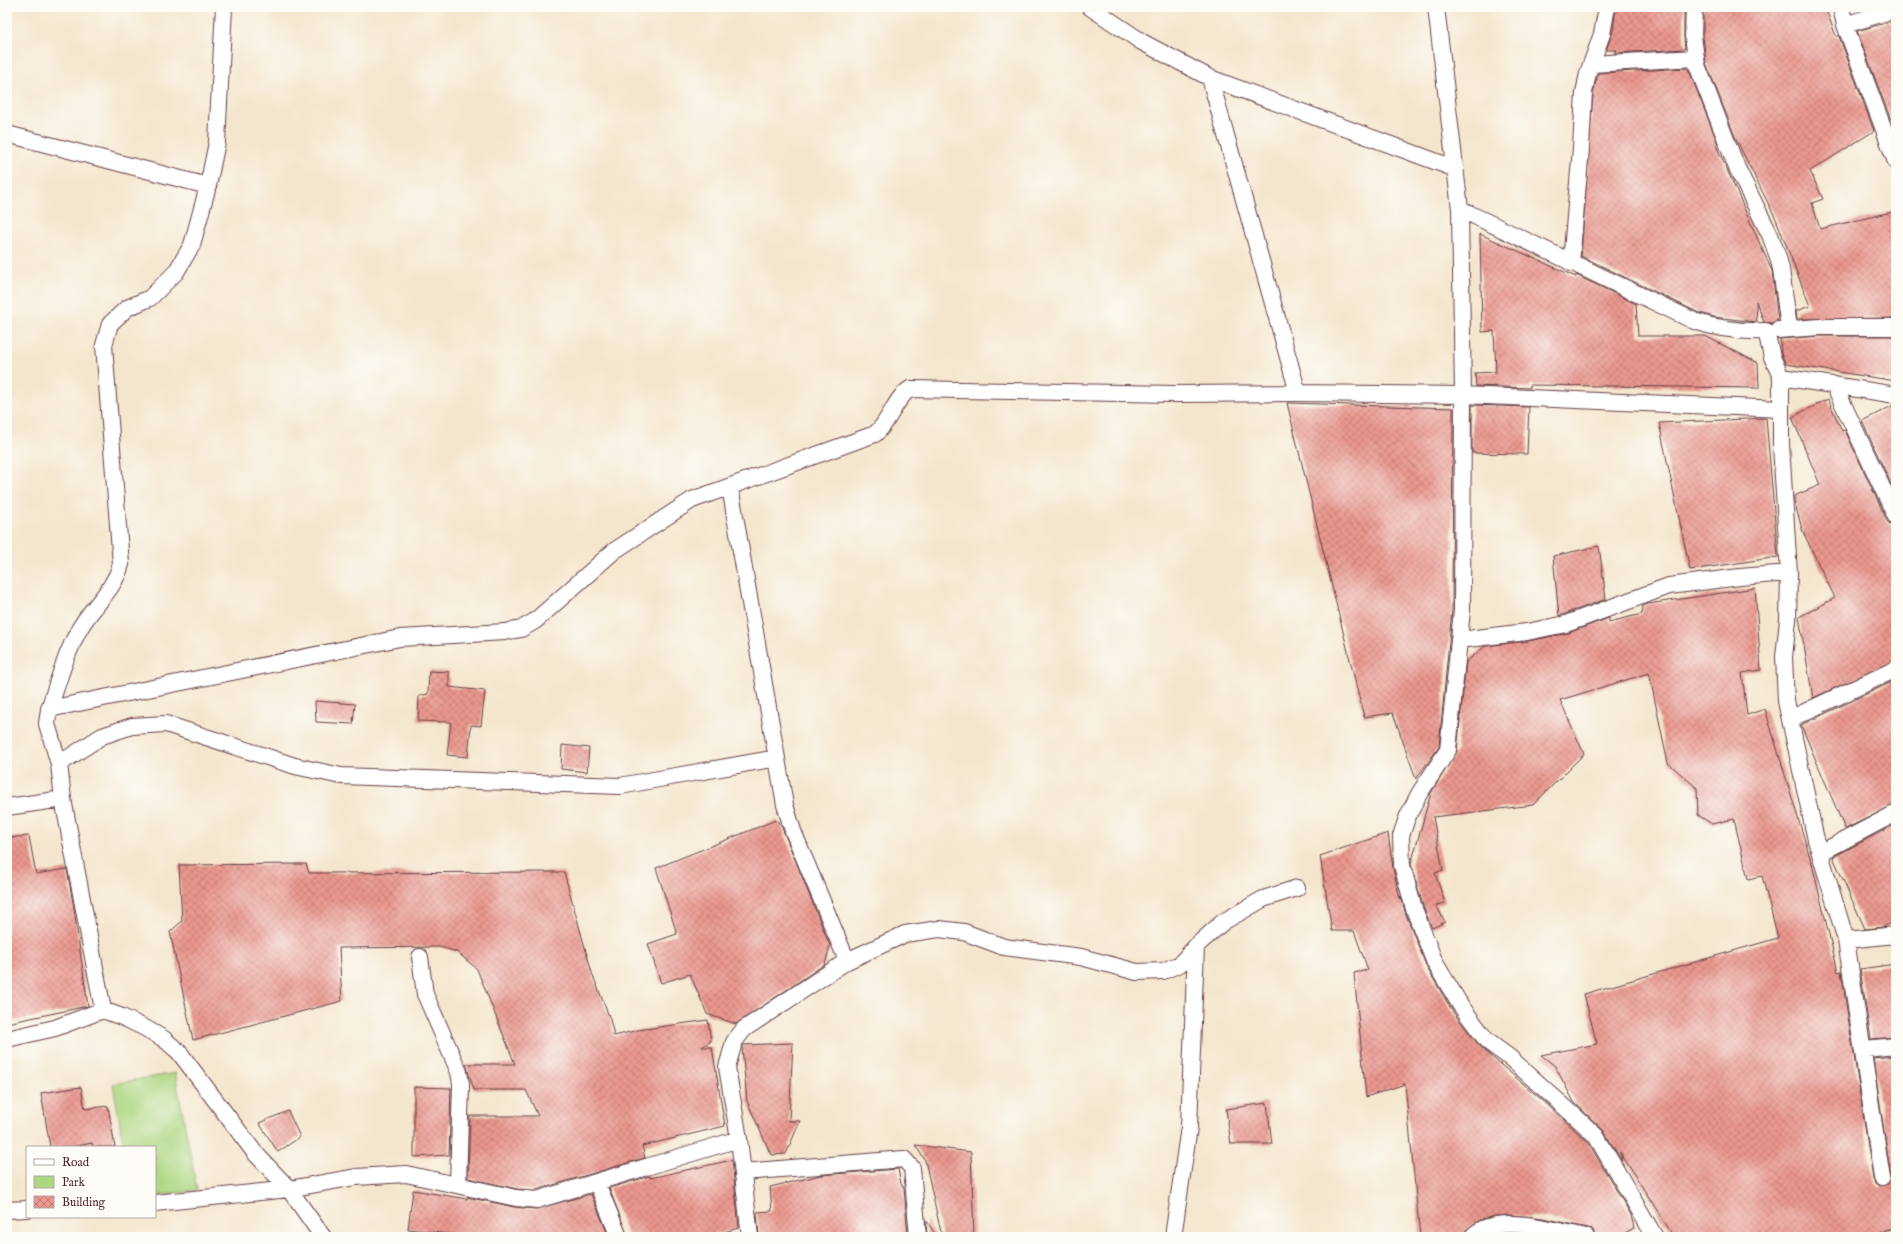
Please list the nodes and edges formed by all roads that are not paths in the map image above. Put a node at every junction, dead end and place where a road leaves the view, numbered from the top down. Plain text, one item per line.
1 (224, 7) edge
2 (1090, 7) edge
3 (1436, 7) edge
4 (1607, 7) edge
5 (1694, 7) edge
6 (1841, 7) edge
7 (1896, 9) edge
8 (1845, 25) junction
9 (1695, 58) junction
10 (1592, 64) junction
11 (1210, 78) junction
12 (7, 134) edge
13 (1896, 162) edge
14 (1456, 169) junction
15 (208, 186) junction
16 (1460, 208) junction
17 (1571, 263) junction
18 (1896, 327) edge
19 (1789, 328) junction
20 (1766, 331) junction
21 (1781, 377) junction
22 (1834, 385) junction
23 (1298, 393) junction
24 (1463, 395) junction
25 (1896, 395) edge
26 (1781, 409) junction
27 (730, 487) junction
28 (1896, 517) edge
29 (1789, 573) junction
30 (1460, 640) junction
31 (1896, 669) edge
32 (49, 709) junction
33 (1790, 719) junction
34 (777, 758) junction
35 (59, 764) junction
36 (63, 799) junction
37 (7, 807) edge
38 (1896, 813) edge
39 (1820, 853) junction
40 (1296, 888) dead end
41 (1896, 935) edge
42 (1846, 940) junction
43 (1196, 946) junction
44 (420, 957) dead end
45 (847, 961) junction
46 (103, 1010) junction
47 (7, 1040) edge
48 (1896, 1046) edge
49 (1864, 1049) junction
50 (739, 1140) junction
51 (743, 1172) junction
52 (1882, 1178) dead end
53 (597, 1183) junction
54 (458, 1184) junction
55 (289, 1189) junction
56 (156, 1203) edge
57 (26, 1209) edge
58 (7, 1210) edge
59 (323, 1237) edge
60 (619, 1237) edge
61 (750, 1237) edge
62 (918, 1237) edge
63 (1173, 1237) edge
64 (1472, 1237) edge
65 (1586, 1237) edge
66 (1655, 1237) edge

1 - 15 street
2 - 11 street
3 - 14 street
4 - 10 street
5 - 9 street
6 - 8 street
7 - 8 street
8 - 13 street
9 - 10 street
9 - 19 street
10 - 17 street
11 - 14 street
11 - 23 street
12 - 15 street
14 - 16 street
15 - 32 street
16 - 17 street
16 - 24 street
17 - 20 street
18 - 19 street
19 - 20 street
20 - 21 street
21 - 22 street
21 - 26 street
22 - 25 street
22 - 28 street
23 - 24 street
23 - 27 street
24 - 26 street
24 - 30 street
26 - 29 street
27 - 32 street
27 - 34 street
29 - 30 street
29 - 33 street
30 - 66 street
31 - 33 street
32 - 35 street
33 - 39 street
34 - 35 street
34 - 45 street
35 - 36 street
36 - 37 street
36 - 46 street
38 - 39 street
39 - 42 street
40 - 43 street
41 - 42 street
42 - 49 street
43 - 45 street
43 - 63 street
44 - 54 street
45 - 50 street
46 - 47 street
46 - 55 street
48 - 49 street
49 - 52 street
50 - 51 street
50 - 53 street
51 - 61 street
51 - 62 street
53 - 54 street
53 - 60 street
54 - 55 street
55 - 56 street
55 - 59 street
57 - 58 street
64 - 65 street

